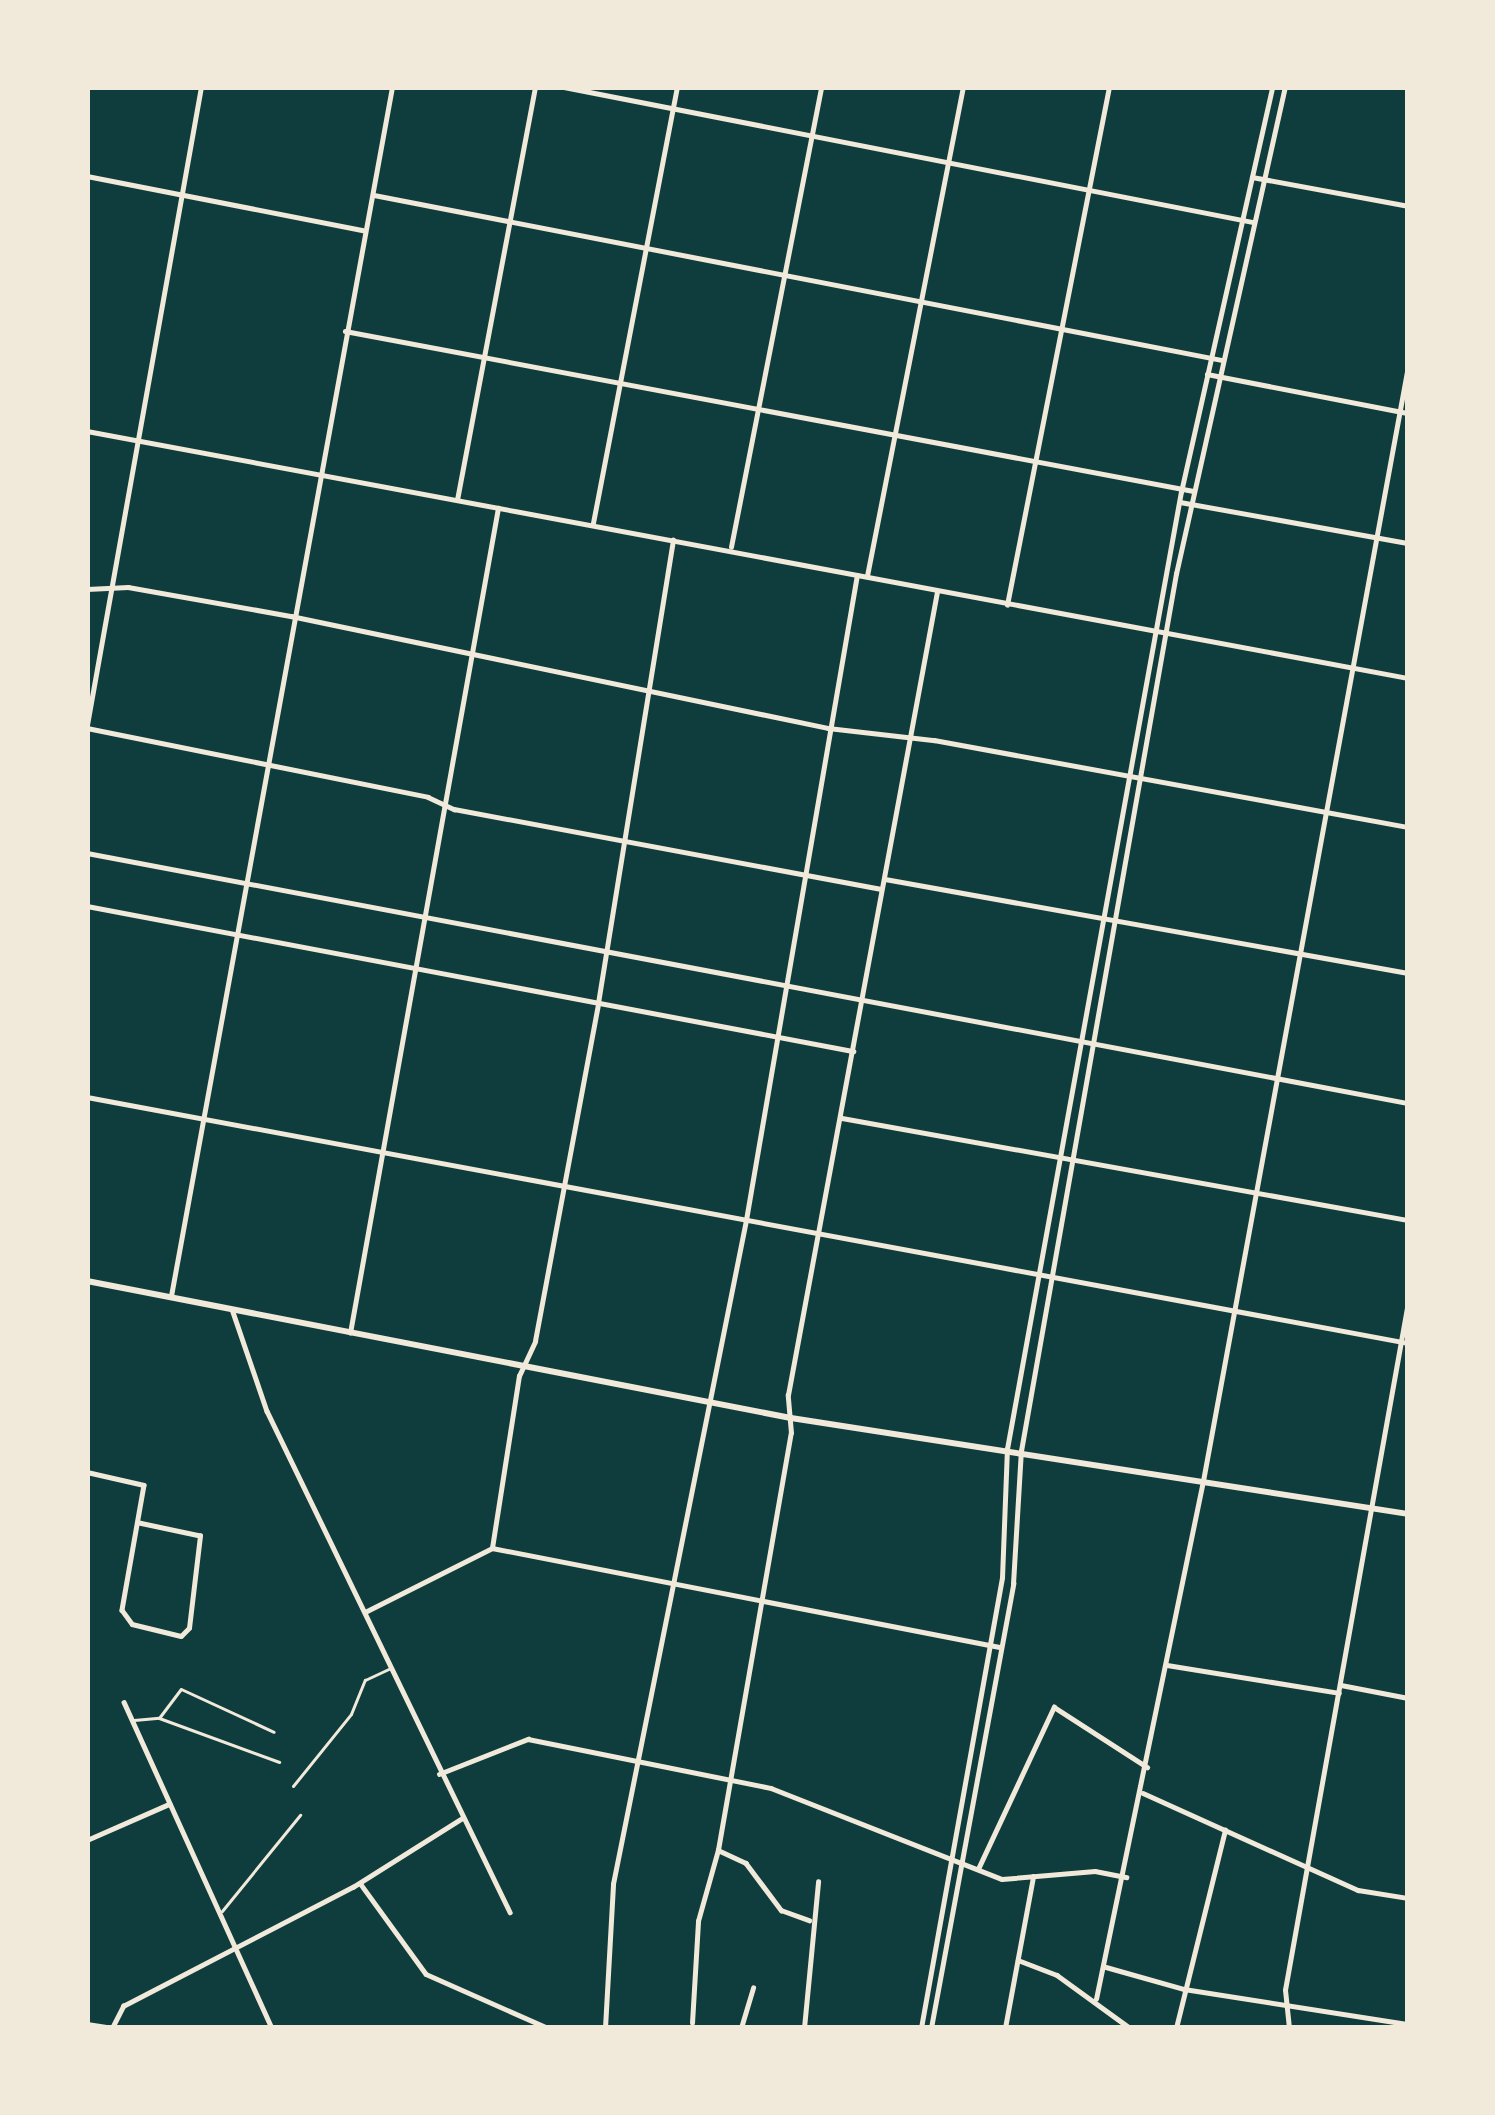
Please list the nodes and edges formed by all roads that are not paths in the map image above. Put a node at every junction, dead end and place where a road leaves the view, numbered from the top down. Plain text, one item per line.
1 (202, 87) edge
2 (392, 87) edge
3 (535, 87) edge
4 (564, 87) edge
5 (677, 87) edge
6 (821, 87) edge
7 (963, 87) edge
8 (1109, 87) edge
9 (1273, 87) edge
10 (1285, 87) edge
11 (673, 109) junction
12 (812, 137) junction
13 (948, 164) junction
14 (87, 176) edge
15 (1252, 177) junction
16 (1263, 178) junction
17 (1088, 190) junction
18 (181, 194) junction
19 (370, 194) junction
20 (1408, 206) edge
21 (510, 220) junction
22 (1242, 220) junction
23 (1253, 222) junction
24 (363, 230) junction
25 (646, 248) junction
26 (784, 274) junction
27 (920, 300) junction
28 (1061, 327) junction
29 (346, 332) junction
30 (1210, 356) junction
31 (483, 358) junction
32 (1222, 359) junction
33 (1408, 366) edge
34 (1207, 374) junction
35 (1219, 376) junction
36 (619, 385) junction
37 (758, 411) junction
38 (1400, 411) junction
39 (1408, 413) edge
40 (87, 431) edge
41 (896, 437) junction
42 (137, 440) junction
43 (1035, 464) junction
44 (319, 474) junction
45 (1193, 491) junction
46 (1181, 492) junction
47 (457, 500) junction
48 (1180, 502) junction
49 (1191, 502) junction
50 (498, 508) junction
51 (593, 524) junction
52 (1375, 537) junction
53 (673, 540) junction
54 (1408, 543) edge
55 (730, 549) junction
56 (857, 575) junction
57 (867, 577) junction
58 (112, 587) junction
59 (87, 589) edge
60 (937, 592) junction
61 (1007, 605) junction
62 (291, 616) junction
63 (1156, 632) junction
64 (1168, 633) junction
65 (471, 653) junction
66 (1352, 667) junction
67 (1408, 678) edge
68 (648, 692) junction
69 (87, 727) edge
70 (828, 728) junction
71 (913, 740) junction
72 (263, 761) junction
73 (1132, 775) junction
74 (1144, 777) junction
75 (443, 803) junction
76 (1324, 808) junction
77 (1408, 827) edge
78 (621, 840) junction
79 (87, 853) edge
80 (801, 872) junction
81 (885, 879) junction
82 (245, 880) junction
83 (882, 890) junction
84 (87, 906) edge
85 (425, 915) junction
86 (1108, 918) junction
87 (1121, 920) junction
88 (239, 935) junction
89 (603, 952) junction
90 (1297, 952) junction
91 (419, 968) junction
92 (1408, 973) edge
93 (785, 983) junction
94 (862, 999) junction
95 (598, 1003) junction
96 (778, 1036) junction
97 (1084, 1041) junction
98 (1096, 1044) junction
99 (853, 1051) junction
100 (1274, 1078) junction
101 (87, 1097) edge
102 (1408, 1103) edge
103 (204, 1118) junction
104 (842, 1118) junction
105 (386, 1151) junction
106 (1061, 1157) junction
107 (1074, 1160) junction
108 (566, 1185) junction
109 (1254, 1192) junction
110 (746, 1220) junction
111 (1408, 1220) edge
112 (819, 1235) junction
113 (1039, 1276) junction
114 (1051, 1278) junction
115 (87, 1281) edge
116 (170, 1297) junction
117 (1408, 1302) edge
118 (232, 1308) junction
119 (1233, 1311) junction
120 (350, 1333) junction
121 (1404, 1342) edge
122 (523, 1365) junction
123 (707, 1400) junction
124 (791, 1418) junction
125 (1007, 1449) junction
126 (1021, 1451) junction
127 (87, 1472) edge
128 (1203, 1481) junction
129 (1370, 1508) junction
130 (1408, 1514) edge
131 (139, 1522) junction
132 (492, 1548) junction
133 (672, 1579) junction
134 (761, 1597) junction
135 (364, 1612) junction
136 (991, 1645) junction
137 (1001, 1647) junction
138 (1168, 1665) junction
139 (391, 1668) junction
140 (1341, 1685) junction
141 (1339, 1694) junction
142 (1408, 1698) edge
143 (124, 1702) dead end
144 (159, 1718) junction
145 (133, 1721) junction
146 (274, 1732) dead end
147 (640, 1759) junction
148 (279, 1762) dead end
149 (1148, 1767) junction
150 (439, 1774) junction
151 (730, 1778) junction
152 (293, 1786) dead end
153 (1143, 1793) junction
154 (169, 1804) junction
155 (300, 1815) dead end
156 (461, 1819) junction
157 (1225, 1830) junction
158 (87, 1840) edge
159 (718, 1850) junction
160 (953, 1854) junction
161 (963, 1861) junction
162 (1305, 1868) junction
163 (978, 1869) junction
164 (1033, 1877) junction
165 (1126, 1877) junction
166 (359, 1882) junction
167 (818, 1882) dead end
168 (1408, 1898) edge
169 (220, 1912) junction
170 (510, 1912) dead end
171 (811, 1921) junction
172 (238, 1948) junction
173 (1018, 1960) junction
174 (1106, 1966) junction
175 (753, 1988) dead end
176 (1184, 1989) junction
177 (1096, 1999) junction
178 (1285, 2006) junction
179 (692, 2023) dead end
180 (87, 2024) edge
181 (1408, 2024) edge
182 (112, 2028) edge
183 (272, 2028) edge
184 (548, 2028) edge
185 (604, 2028) edge
186 (741, 2028) edge
187 (803, 2028) edge
188 (921, 2028) edge
189 (931, 2028) edge
190 (1006, 2028) edge
191 (1130, 2028) edge
192 (1176, 2028) edge
193 (1289, 2028) edge

1 - 18 street
2 - 19 street
3 - 21 street
4 - 11 street
5 - 11 street
6 - 12 street
7 - 13 street
8 - 17 street
9 - 15 street
10 - 16 street
11 - 12 street
11 - 25 street
12 - 13 street
12 - 26 street
13 - 17 street
13 - 27 street
14 - 18 street
15 - 16 street
15 - 22 street
16 - 20 street
16 - 23 street
17 - 22 street
17 - 28 street
18 - 24 street
18 - 42 street
19 - 21 street
19 - 24 street
21 - 25 street
21 - 31 street
22 - 23 street
22 - 30 street
23 - 32 street
24 - 29 street
25 - 26 street
25 - 36 street
26 - 27 street
26 - 37 street
27 - 28 street
27 - 41 street
28 - 30 street
28 - 43 street
29 - 31 street
29 - 44 street
30 - 32 street
30 - 34 street
31 - 36 street
31 - 47 street
32 - 35 street
33 - 38 street
34 - 35 street
34 - 46 street
35 - 38 street
35 - 45 street
36 - 37 street
36 - 51 street
37 - 41 street
37 - 55 street
38 - 39 street
38 - 52 street
40 - 42 street
41 - 43 street
41 - 57 street
42 - 44 street
42 - 58 street
43 - 46 street
43 - 61 street
44 - 47 street
44 - 62 street
45 - 46 street
45 - 49 street
46 - 48 street
47 - 50 street
48 - 49 street
48 - 63 street
49 - 52 street
49 - 64 street
50 - 51 street
50 - 65 street
51 - 53 street
52 - 54 street
52 - 66 street
53 - 55 street
53 - 68 street
55 - 56 street
56 - 57 street
56 - 70 street
57 - 60 street
58 - 59 street
58 - 62 street
58 - 69 street
60 - 61 street
60 - 71 street
61 - 63 street
62 - 65 street
62 - 72 street
63 - 64 street
63 - 73 street
64 - 66 street
64 - 74 street
65 - 68 street
65 - 75 street
66 - 67 street
66 - 76 street
68 - 70 street
68 - 78 street
69 - 72 street
70 - 71 street
70 - 80 street
71 - 73 street
71 - 81 street
72 - 75 street
72 - 82 street
73 - 74 street
73 - 86 street
74 - 76 street
74 - 87 street
75 - 78 street
75 - 85 street
76 - 77 street
76 - 90 street
78 - 80 street
78 - 89 street
79 - 82 street
80 - 83 street
80 - 93 street
81 - 83 street
81 - 86 street
82 - 85 street
82 - 88 street
83 - 94 street
84 - 88 street
85 - 89 street
85 - 91 street
86 - 87 street
86 - 97 street
87 - 90 street
87 - 98 street
88 - 91 street
88 - 103 street
89 - 93 street
89 - 95 street
90 - 92 street
90 - 100 street
91 - 95 street
91 - 105 street
93 - 94 street
93 - 96 street
94 - 97 street
94 - 99 street
95 - 96 street
95 - 108 street
96 - 99 street
96 - 110 street
97 - 98 street
97 - 106 street
98 - 100 street
98 - 107 street
99 - 104 street
100 - 102 street
100 - 109 street
101 - 103 street
103 - 105 street
103 - 116 street
104 - 106 street
104 - 112 street
105 - 108 street
105 - 120 street
106 - 107 street
106 - 113 street
107 - 109 street
107 - 114 street
108 - 110 street
108 - 122 street
109 - 111 street
109 - 119 street
110 - 112 street
110 - 123 street
112 - 113 street
112 - 124 street
113 - 114 street
113 - 125 street
114 - 119 street
114 - 126 street
115 - 116 main road
116 - 118 main road
117 - 121 street
118 - 120 main road
118 - 135 street
119 - 121 street
119 - 128 street
120 - 122 main road
121 - 129 street
122 - 123 main road
122 - 132 street
123 - 124 main road
123 - 133 street
124 - 125 main road
124 - 134 street
125 - 126 main road
125 - 136 street
126 - 128 main road
126 - 137 street
127 - 131 street
128 - 129 main road
128 - 138 street
129 - 130 main road
129 - 140 street
131 - 131 street
132 - 133 street
132 - 135 street
133 - 134 street
133 - 147 street
134 - 136 street
134 - 151 street
135 - 139 street
136 - 137 street
136 - 160 street
137 - 161 street
138 - 141 street
138 - 149 street
139 - 150 street
139 - 152 street
140 - 141 street
140 - 142 street
141 - 162 street
143 - 145 street
144 - 145 street
144 - 146 street
144 - 148 street
145 - 154 street
147 - 150 street
147 - 151 street
147 - 185 street
149 - 153 street
149 - 163 street
150 - 156 street
151 - 159 street
151 - 160 street
153 - 157 street
153 - 165 street
154 - 158 street
154 - 169 street
155 - 169 street
156 - 166 street
156 - 170 street
157 - 162 street
157 - 176 street
159 - 171 street
159 - 179 street
160 - 161 street
160 - 188 street
161 - 163 street
161 - 189 street
162 - 168 street
162 - 178 street
163 - 164 street
164 - 165 street
164 - 173 street
165 - 174 street
166 - 172 street
166 - 184 street
167 - 171 street
169 - 172 street
171 - 187 street
172 - 182 street
172 - 183 street
173 - 177 street
173 - 190 street
174 - 176 street
174 - 177 street
175 - 186 street
176 - 178 street
176 - 192 street
177 - 191 street
178 - 181 street
178 - 193 street
180 - 182 street

